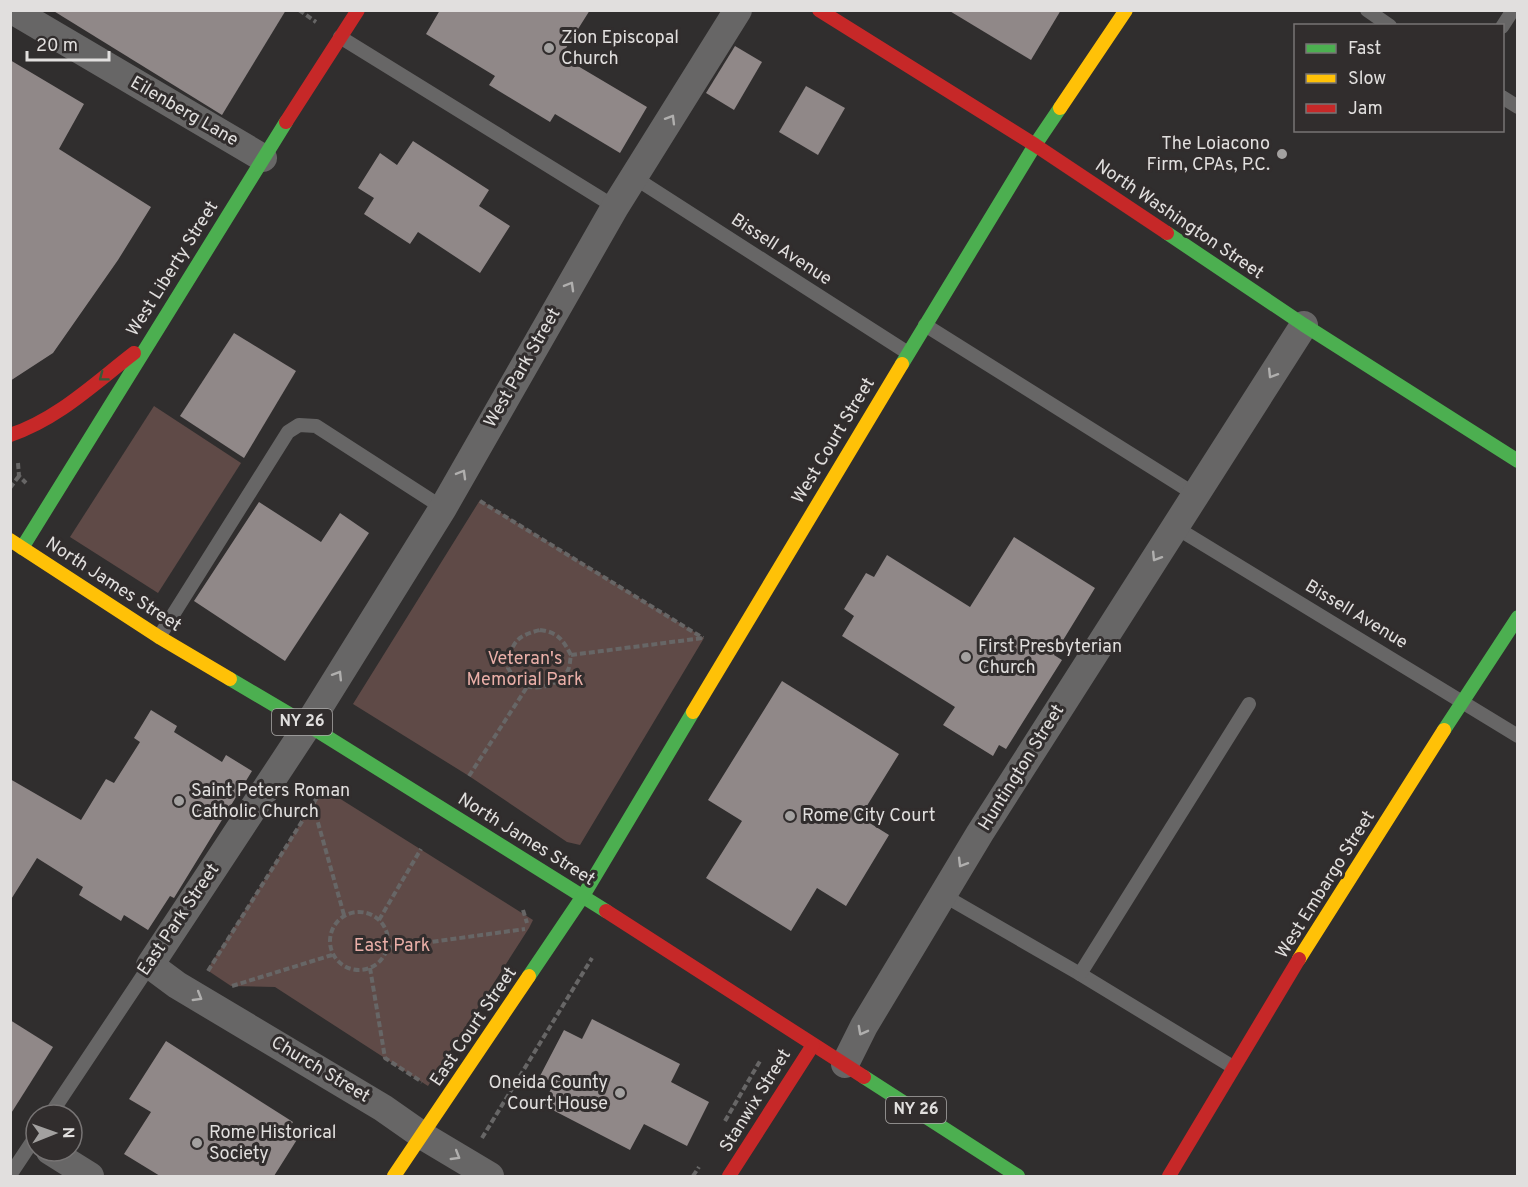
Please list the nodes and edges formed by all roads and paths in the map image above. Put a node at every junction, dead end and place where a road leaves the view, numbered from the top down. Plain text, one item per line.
1 (12, 10) edge
2 (358, 10) edge
3 (738, 10) edge
4 (819, 10) edge
5 (1126, 10) edge
6 (1367, 10) edge
7 (1513, 10) edge
8 (1387, 24) edge
9 (1504, 25) edge
10 (340, 37) junction
11 (1504, 98) edge
12 (1518, 107) edge
13 (1035, 145) junction
14 (263, 158) junction
15 (635, 178) junction
16 (615, 207) junction
17 (925, 325) junction
18 (1304, 325) junction
19 (150, 341) junction
20 (908, 353) junction
21 (10, 435) edge
22 (18, 452) dead end
23 (1518, 461) edge
24 (19, 476) junction
25 (27, 484) dead end
26 (10, 488) edge
27 (1196, 495) junction
28 (480, 500) dead end
29 (443, 508) junction
30 (1175, 527) junction
31 (16, 544) edge
32 (1518, 617) edge
33 (159, 637) junction
34 (704, 638) junction
35 (698, 647) dead end
36 (571, 655) junction
37 (527, 687) junction
38 (1462, 701) junction
39 (1249, 704) dead end
40 (308, 725) junction
41 (1518, 736) edge
42 (469, 776) dead end
43 (323, 788) dead end
44 (313, 805) junction
45 (421, 849) dead end
46 (943, 895) junction
47 (583, 896) junction
48 (523, 910) dead end
49 (344, 915) junction
50 (379, 920) junction
51 (529, 928) junction
52 (523, 938) dead end
53 (388, 948) junction
54 (332, 955) junction
55 (592, 958) dead end
56 (150, 964) junction
57 (370, 968) junction
58 (1080, 974) junction
59 (215, 975) dead end
60 (223, 981) dead end
61 (813, 1045) junction
62 (845, 1064) junction
63 (1233, 1067) junction
64 (428, 1086) dead end
65 (58, 1103) edge
66 (423, 1136) junction
67 (480, 1142) dead end
68 (24, 1159) edge
69 (70, 1163) edge
70 (10, 1175) edge
71 (90, 1176) edge
72 (394, 1176) edge
73 (489, 1176) edge
74 (729, 1176) edge
75 (1018, 1176) edge
76 (1169, 1176) edge

1 - 14 street, Eilenberg Lane
2 - 10 street, West Liberty Street
15 -> 3 street, West Park Street
4 - 13 street, North Washington Street
5 - 13 street, West Court Street
6 - 8 lane
7 - 9 lane
10 - 14 street, West Liberty Street
10 - 16 lane
11 - 12 lane
13 - 17 street, West Court Street
13 - 18 street, North Washington Street
14 - 19 street, West Liberty Street
15 - 16 street, West Park Street
15 - 20 lane, Bissell Avenue
29 -> 16 street, West Park Street
17 - 20 street, West Court Street
17 - 27 lane
18 - 23 street, North Washington Street
18 -> 27 street, Huntington Street
19 -> 21 street
19 - 31 street, West Liberty Street
20 - 47 street, West Court Street
22 - 24 path
24 - 25 path
24 - 26 path
27 - 30 street, Huntington Street
28 - 34 path
29 - 33 lane
40 -> 29 street, West Park Street
30 - 38 lane, Bissell Avenue
30 -> 46 street, Huntington Street
31 - 33 street, North James Street / NY 26
32 - 38 street, West Embargo Street
33 - 40 street, North James Street / NY 26
34 - 35 path
34 - 36 path
36 - 37 path
36 - 37 path
37 - 42 path
38 - 41 lane, Bissell Avenue
38 - 63 street, West Embargo Street
39 - 58 lane
40 - 47 street, North James Street / NY 26
40 - 56 street, East Park Street
43 - 44 path
44 - 49 path
44 - 59 path
45 - 50 path
46 - 58 lane
46 -> 62 street, Huntington Street
47 - 61 street, North James Street / NY 26
47 - 66 street, East Court Street
48 - 51 path
49 - 50 path
49 - 54 path
50 - 53 path
51 - 52 path
51 - 53 path
53 - 57 path
54 - 57 path
54 - 60 path
55 - 67 path
56 - 65 lane, East Park Street
56 -> 66 street, Church Street
57 - 64 path
58 - 63 lane
61 - 62 street, North James Street / NY 26
61 - 74 street, Stanwix Street
62 - 75 street, North James Street / NY 26
63 - 76 street, West Embargo Street
66 - 72 street, East Court Street
66 -> 73 street, Church Street
68 - 70 lane
69 - 71 street

